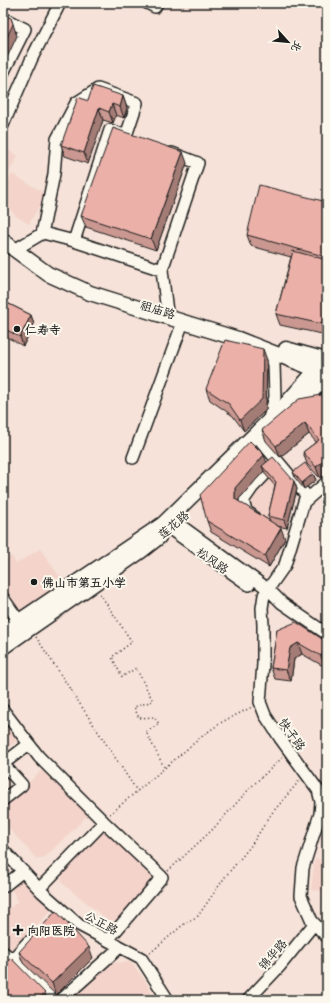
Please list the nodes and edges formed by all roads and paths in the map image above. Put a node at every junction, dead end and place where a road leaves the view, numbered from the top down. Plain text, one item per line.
1 (60, 3) edge
2 (3, 18) edge
3 (3, 73) edge
4 (3, 125) edge
5 (162, 150) edge
6 (3, 232) edge
7 (42, 234) junction
8 (3, 241) edge
9 (74, 241) junction
10 (21, 246) junction
11 (162, 270) junction
12 (167, 312) junction
13 (183, 322) junction
14 (265, 349) junction
15 (325, 369) edge
16 (268, 422) junction
17 (260, 440) junction
18 (133, 458) dead end
19 (278, 462) junction
20 (327, 482) edge
21 (304, 502) junction
22 (170, 523) junction
23 (265, 524) edge
24 (282, 535) edge
25 (292, 541) junction
26 (93, 585) junction
27 (266, 592) junction
28 (3, 598) edge
29 (25, 625) junction
30 (3, 632) edge
31 (327, 634) edge
32 (3, 648) edge
33 (260, 702) junction
34 (3, 710) edge
35 (29, 744) junction
36 (289, 751) junction
37 (3, 764) edge
38 (164, 768) junction
39 (307, 773) junction
40 (137, 791) junction
41 (3, 800) edge
42 (104, 822) junction
43 (4, 854) edge
44 (22, 871) junction
45 (162, 877) junction
46 (3, 886) edge
47 (39, 889) junction
48 (314, 924) junction
49 (34, 937) edge
50 (327, 937) edge
51 (108, 940) junction
52 (120, 947) junction
53 (3, 952) edge
54 (150, 953) dead end
55 (13, 960) junction
56 (3, 970) edge
57 (54, 1000) edge
58 (61, 1000) edge
59 (168, 1000) edge
60 (248, 1000) edge

1 - 4 street
2 - 3 street
5 - 11 street
6 - 10 main road, 祖庙路
7 - 9 street
7 - 9 street
7 - 10 street
8 - 13 main road, 祖庙路
9 - 11 street
10 - 12 main road, 祖庙路
11 - 12 street
12 - 15 main road, 祖庙路
13 - 14 main road, 祖庙路
13 - 18 street
14 - 15 main road, 祖庙路
14 - 16 street
15 - 16 main road, 莲花路
15 - 17 main road, 莲花路
16 - 22 main road, 莲花路
17 - 19 street
17 - 22 main road, 莲花路
19 - 21 street
19 - 23 street
20 - 21 street
21 - 25 street
22 - 26 main road, 莲花路
22 - 27 street, 松风路
22 - 29 main road, 莲花路
24 - 25 street
25 - 27 street
26 - 29 main road, 莲花路
26 - 38 path
27 - 31 street, 松风路
27 - 33 street, 快子路
28 - 29 street
29 - 30 main road, 莲花路
29 - 32 main road, 莲花路
29 - 40 path
33 - 36 street, 快子路
33 - 38 path
34 - 35 street
35 - 37 street
35 - 42 street
36 - 39 street, 快子路
36 - 45 path
37 - 41 street
38 - 40 path
39 - 48 street, 快子路
39 - 54 path
40 - 42 path
42 - 45 street
42 - 47 street
43 - 44 street, 公正路
44 - 46 street
44 - 47 street, 公正路
45 - 51 street
47 - 51 street, 公正路
48 - 50 street, 快子路
48 - 60 street, 锦华路
49 - 55 street
51 - 52 street, 公正路
52 - 58 street
52 - 59 street, 公正路
53 - 55 street
55 - 56 street
55 - 57 street

